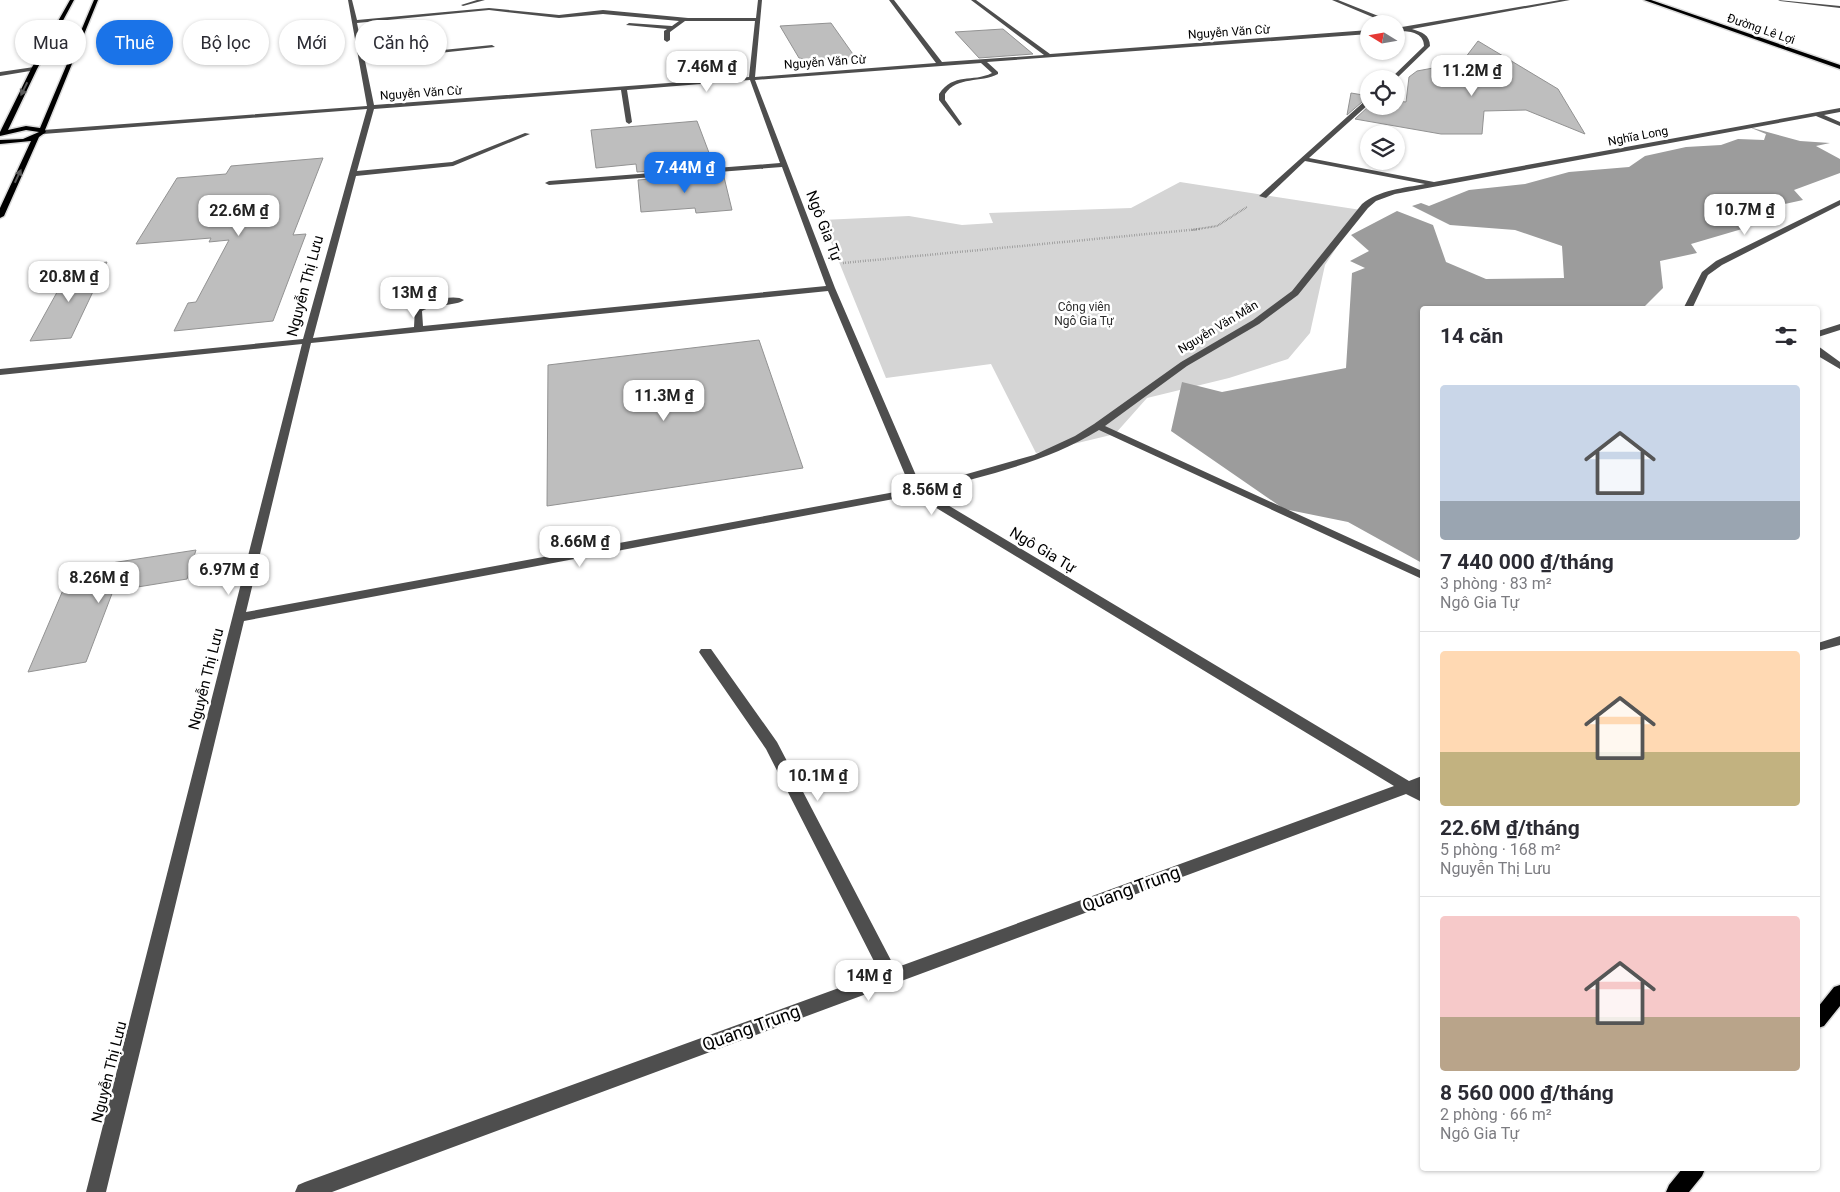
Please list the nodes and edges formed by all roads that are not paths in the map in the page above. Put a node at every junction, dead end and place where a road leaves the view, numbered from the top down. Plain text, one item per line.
1 (72, 0) edge
2 (96, 0) edge
3 (350, 0) edge
4 (483, 0) edge
5 (760, 0) edge
6 (891, 0) edge
7 (973, 0) edge
8 (1334, 0) edge
9 (1568, 0) edge
10 (1648, 0) edge
11 (1780, 0) edge
12 (1840, 7) edge
13 (434, 13) junction
14 (1372, 15) edge
15 (758, 19) junction
16 (373, 20) edge
17 (683, 20) junction
18 (355, 22) edge
19 (629, 25) dead end
20 (673, 28) junction
21 (1405, 28) edge
22 (1405, 29) edge
23 (1408, 29) junction
24 (1360, 33) edge
25 (667, 40) dead end
26 (492, 48) dead end
27 (447, 52) edge
28 (1049, 56) junction
29 (982, 62) junction
30 (363, 65) edge
31 (941, 65) junction
32 (1840, 67) edge
33 (34, 69) junction
34 (1402, 70) edge
35 (0, 74) edge
36 (752, 79) junction
37 (624, 89) junction
38 (371, 108) junction
39 (1360, 108) edge
40 (1840, 110) edge
41 (1816, 114) junction
42 (629, 122) dead end
43 (958, 124) dead end
44 (1840, 124) edge
45 (43, 131) junction
46 (1, 133) edge
47 (527, 134) dead end
48 (36, 137) junction
49 (0, 142) edge
50 (1304, 158) junction
51 (784, 165) junction
52 (353, 174) junction
53 (549, 183) dead end
54 (1441, 185) junction
55 (1263, 196) road end
56 (1840, 202) edge
57 (0, 216) edge
58 (831, 288) junction
59 (460, 300) dead end
60 (1689, 306) edge
61 (1840, 327) edge
62 (419, 330) junction
63 (1820, 333) edge
64 (306, 342) junction
65 (1820, 351) edge
66 (1840, 366) edge
67 (0, 372) edge
68 (1098, 426) junction
69 (916, 491) junction
70 (1420, 574) edge
71 (238, 618) junction
72 (1840, 640) edge
73 (1820, 646) edge
74 (706, 652) dead end
75 (1418, 789) edge
76 (891, 977) junction
77 (1840, 993) edge
78 (1820, 1018) edge
79 (1693, 1171) edge
80 (96, 1192) edge
81 (305, 1192) edge
82 (1676, 1192) edge

1 - 33 main road
2 - 45 main road
3 - 18 street, Nguyễn Thị Lưu
4 - 13 street
5 - 15 street, Ngô Gia Tự
6 - 31 street
7 - 28 street
8 - 14 street
9 - 23 street
10 - 32 main road, Đường Lê Lợi
11 - 12 street
13 - 16 street
13 - 17 street
15 - 17 street
15 - 36 street, Ngô Gia Tự
17 - 20 street
19 - 20 street
20 - 25 street
21 - 23 street
22 - 23 street
23 - 34 street
24 - 28 street, Nguyễn Văn Cừ
26 - 27 street
28 - 29 street, Nguyễn Văn Cừ
29 - 31 street, Nguyễn Văn Cừ
29 - 43 street
30 - 38 street, Nguyễn Thị Lưu
31 - 36 street, Nguyễn Văn Cừ
33 - 35 street
33 -> 46 main road
36 - 37 street, Nguyễn Văn Cừ
36 - 51 street, Ngô Gia Tự
37 - 38 street, Nguyễn Văn Cừ
37 - 42 street
38 - 45 street, Nguyễn Văn Cừ
38 - 52 street, Nguyễn Thị Lưu
39 - 50 street
40 - 41 street, Nghĩa Long
41 - 44 street
41 - 54 street, Nghĩa Long
45 - 46 main road
45 - 48 main road
47 - 52 street
48 - 49 main road
57 -> 48 main road
50 - 54 street
50 - 55 street
51 - 53 street
51 - 58 street, Ngô Gia Tự
52 - 64 street, Nguyễn Thị Lưu
54 - 68 street, Nguyễn Văn Mẫn
56 - 60 street
58 - 62 street
58 - 69 street, Ngô Gia Tự
59 - 62 street
61 - 63 street
62 - 64 street
64 - 67 street
64 - 71 street, Nguyễn Thị Lưu
65 - 66 street
68 - 69 street, Nguyễn Văn Mẫn
68 - 70 street
69 - 71 street, Nguyễn Văn Mẫn
69 - 75 street, Ngô Gia Tự
71 - 80 street, Nguyễn Thị Lưu
72 - 73 street
74 - 76 street
75 - 76 street, Quang Trung
76 - 81 street, Quang Trung
77 - 78 main road
79 - 82 main road

